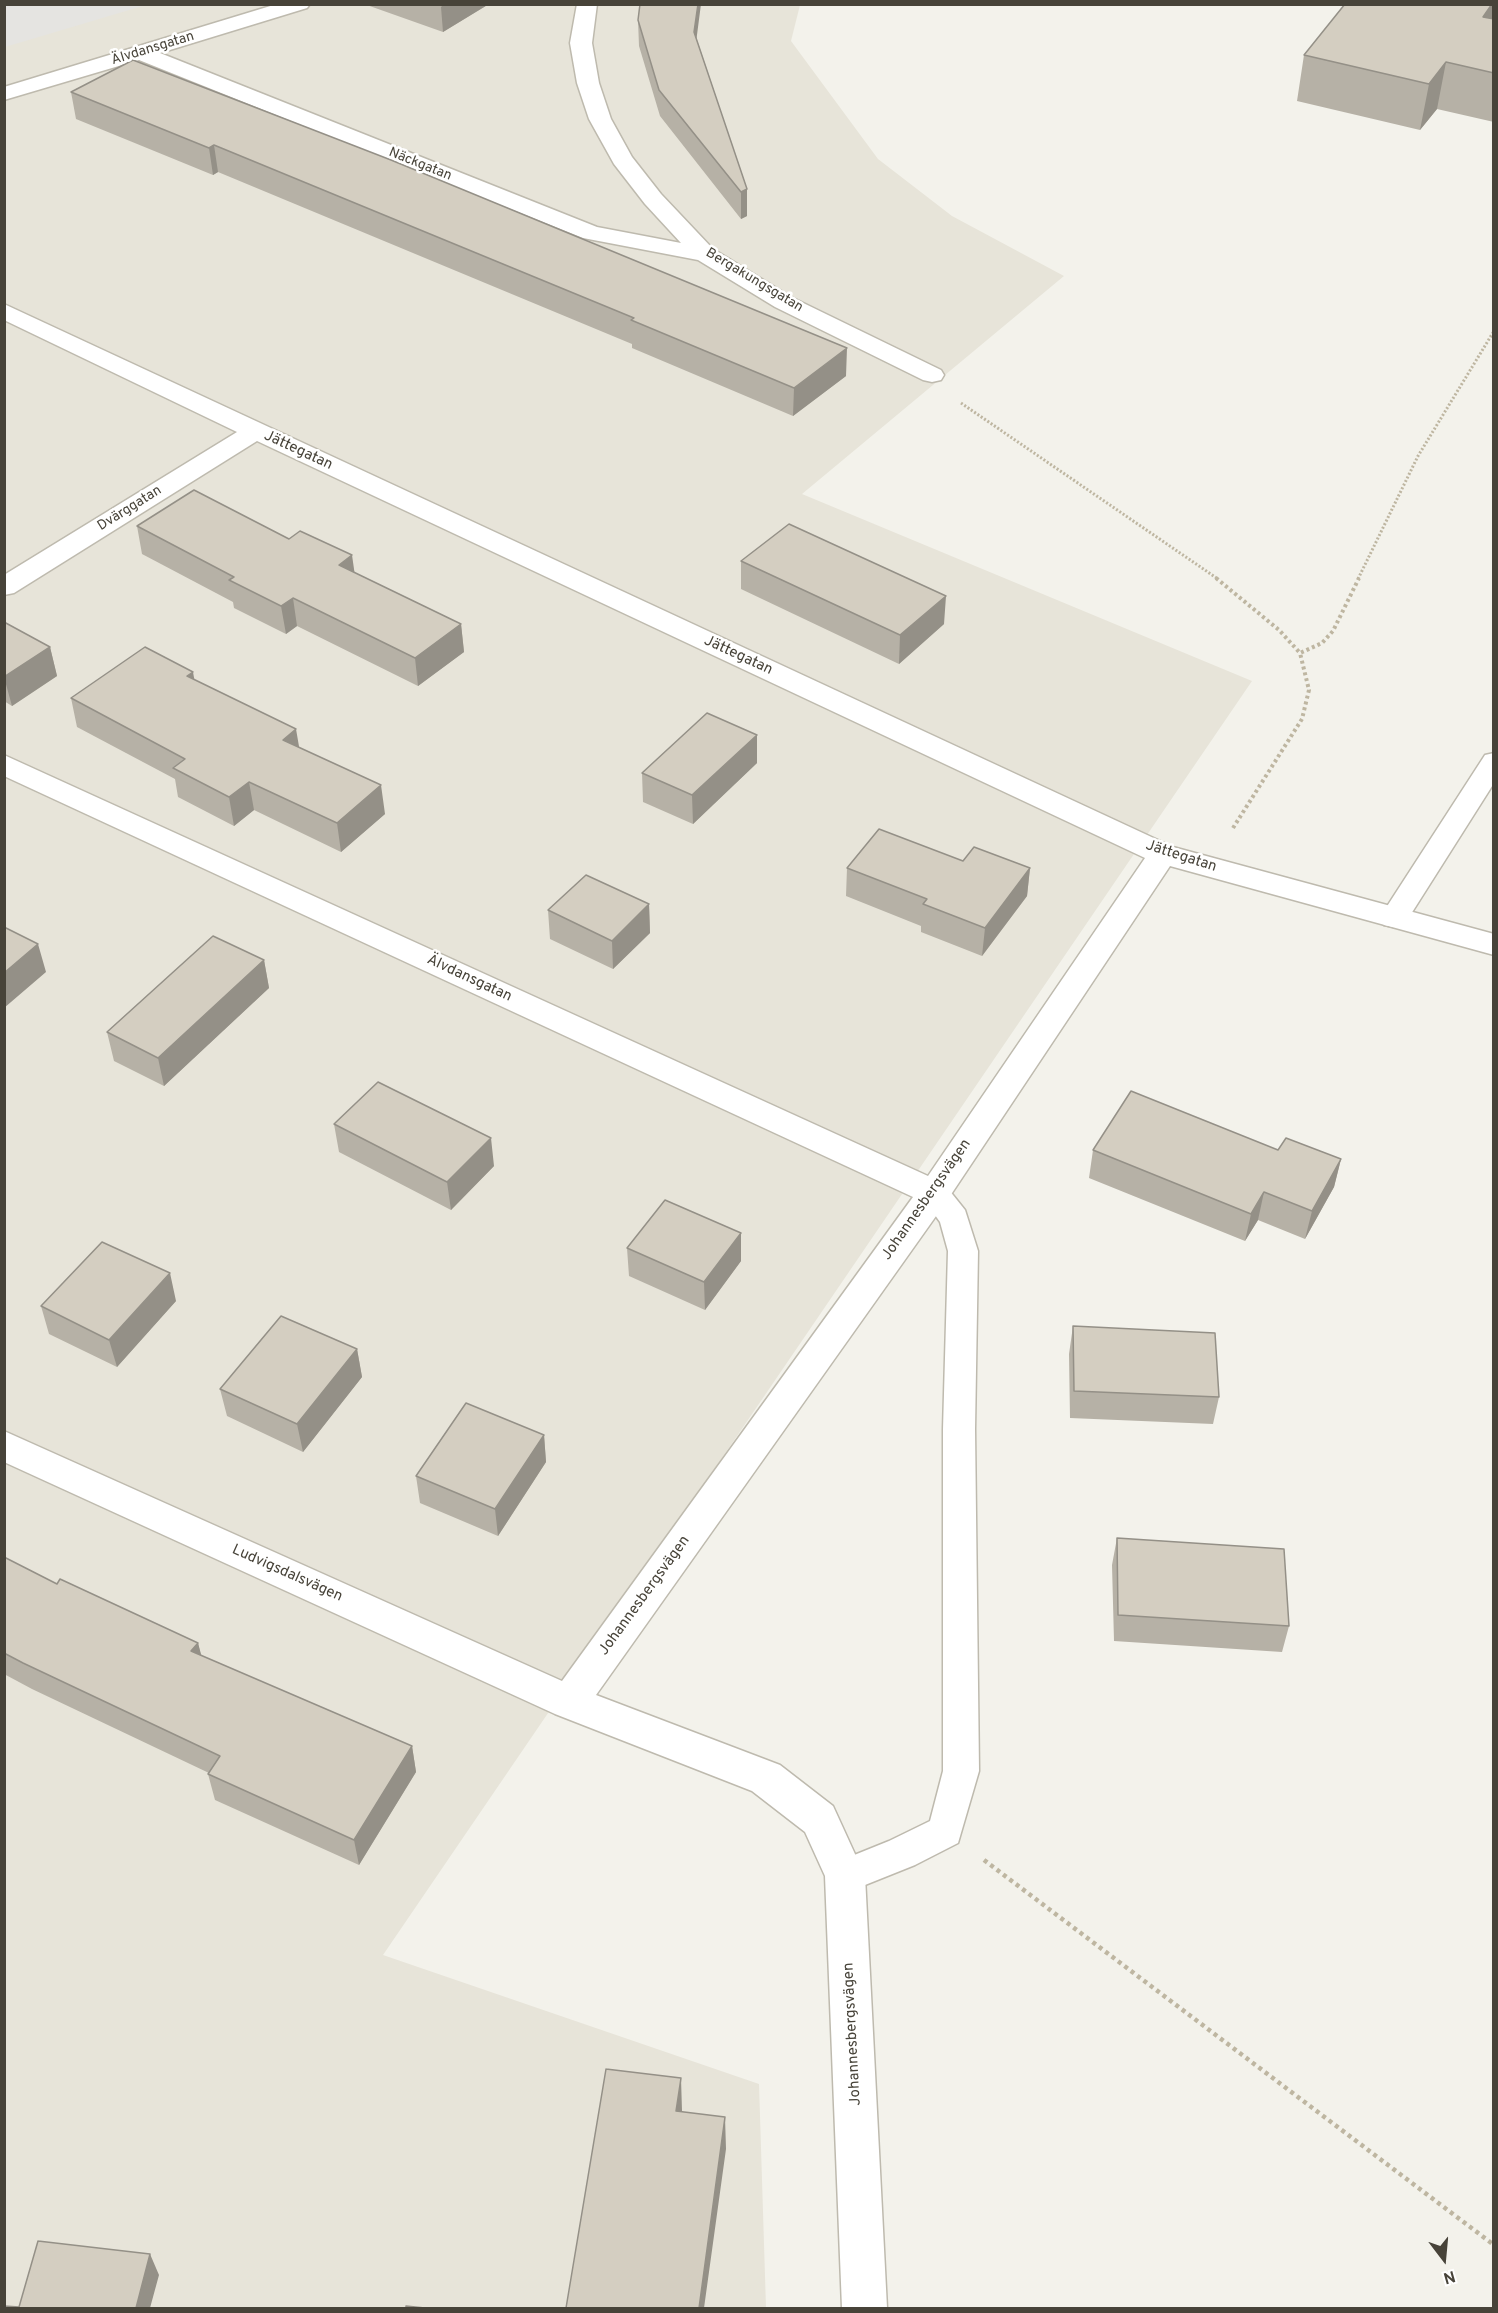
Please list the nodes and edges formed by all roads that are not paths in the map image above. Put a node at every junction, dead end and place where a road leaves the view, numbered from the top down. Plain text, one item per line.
1 (300, 4) edge
2 (587, 4) edge
3 (141, 53) junction
4 (4, 94) edge
5 (705, 254) junction
6 (4, 311) edge
7 (932, 375) road end
8 (256, 431) junction
9 (4, 587) edge
10 (1494, 761) edge
11 (4, 764) edge
12 (1163, 854) junction
13 (1394, 918) junction
14 (1494, 945) edge
15 (934, 1193) junction
16 (4, 1446) edge
17 (569, 1702) junction
18 (845, 1876) junction
19 (865, 2308) edge

1 - 3 street, Älvdansgatan
2 - 5 street, Bergakungsgatan
3 - 4 street, Älvdansgatan
3 - 5 street, Näckgatan
5 - 7 street, Bergakungsgatan
6 - 8 street, Jättegatan
8 - 9 street, Dvärggatan
8 - 12 street, Jättegatan
10 - 13 lane
11 - 15 street, Älvdansgatan
12 - 13 street, Jättegatan
12 - 15 street, Johannesbergsvägen
13 - 14 street, Jättegatan
15 - 17 street, Johannesbergsvägen
15 - 18 lane
16 - 17 street, Ludvigsdalsvägen
17 - 18 street, Johannesbergsvägen
18 - 19 street, Johannesbergsvägen

